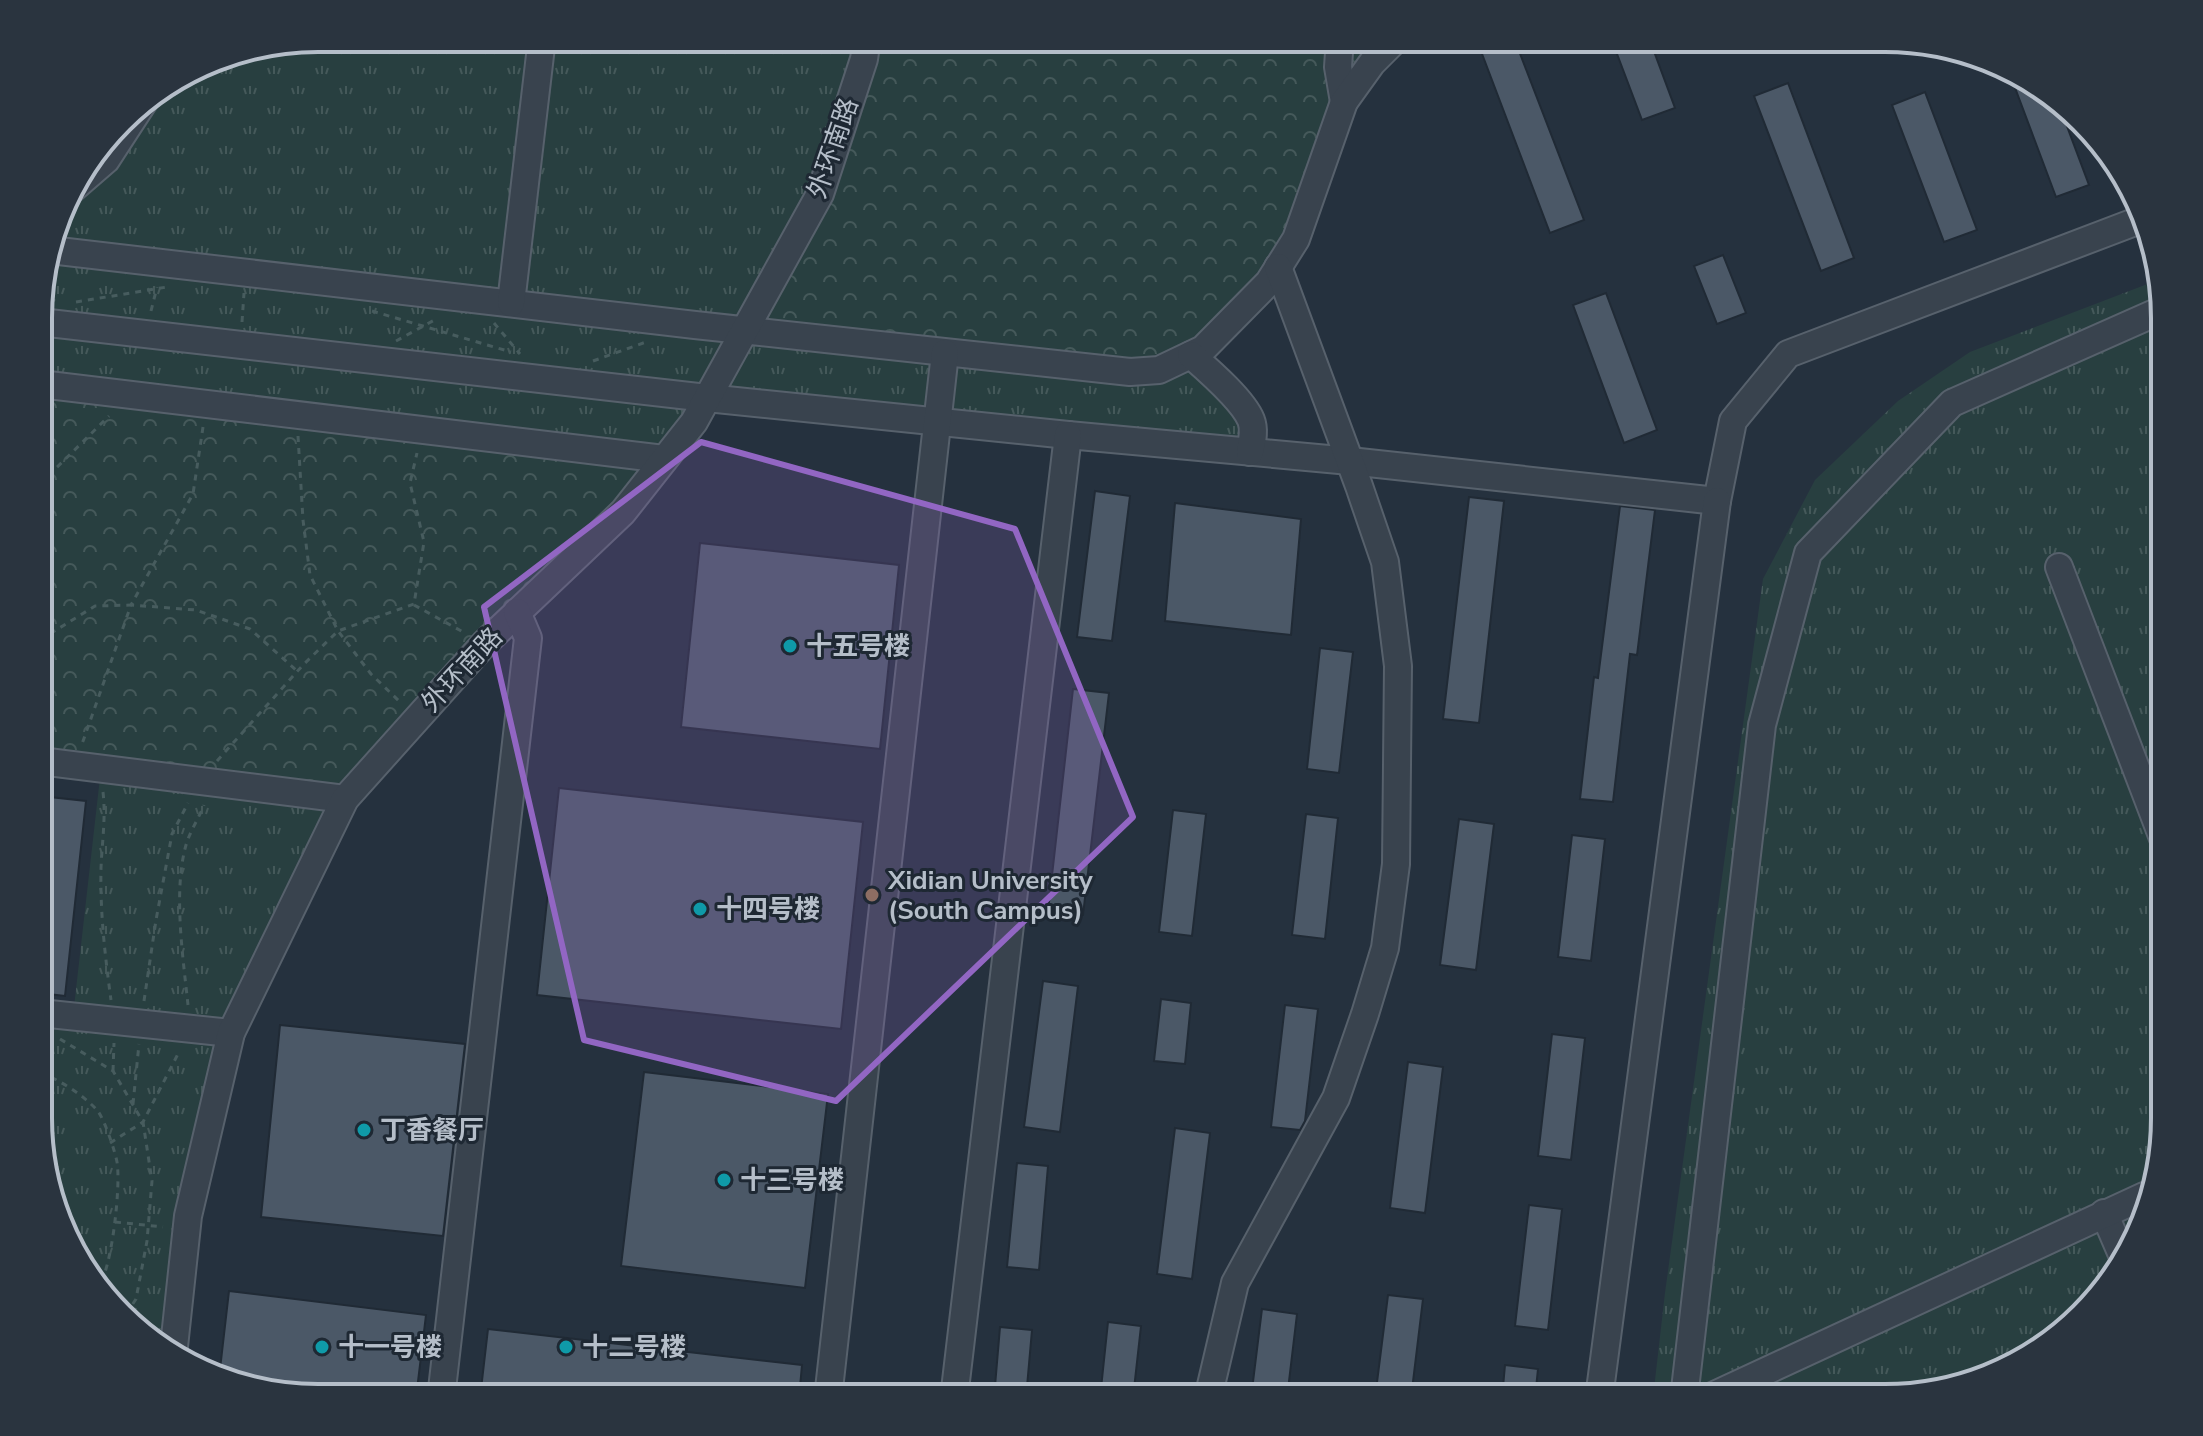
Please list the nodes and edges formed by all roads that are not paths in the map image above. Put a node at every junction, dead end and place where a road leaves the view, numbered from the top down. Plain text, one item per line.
1 (1339, 52) edge
2 (1383, 52) edge
3 (540, 53) edge
4 (865, 53) edge
5 (1344, 102) junction
6 (2133, 223) edge
7 (60, 252) edge
8 (1278, 267) junction
9 (511, 303) junction
10 (52, 315) edge
11 (2150, 315) edge
12 (746, 331) junction
13 (945, 353) junction
14 (1191, 355) junction
15 (52, 385) edge
16 (707, 398) junction
17 (937, 421) junction
18 (1068, 435) junction
19 (1250, 452) junction
20 (664, 459) junction
21 (1350, 461) junction
22 (1717, 501) junction
23 (2059, 567) dead end
24 (517, 612) junction
25 (52, 762) edge
26 (345, 799) junction
27 (2150, 804) edge
28 (52, 1014) edge
29 (231, 1033) junction
30 (2138, 1198) edge
31 (2104, 1213) junction
32 (2118, 1245) edge
33 (175, 1342) edge
34 (1211, 1383) edge
35 (1601, 1383) edge
36 (1686, 1383) edge
37 (1740, 1383) edge
38 (443, 1384) edge
39 (830, 1384) edge
40 (956, 1384) edge

1 - 5 street
2 - 5 street
3 - 9 street
4 - 12 street, 外环南路
5 - 8 street
6 - 22 street
7 - 9 street
8 - 14 street
8 - 21 street
9 - 12 street
10 - 16 street
11 - 36 street
12 - 13 street
12 - 16 street, 外环南路
13 - 14 street
13 - 17 street
14 - 19 street
15 - 20 street
16 - 17 street
16 - 20 street, 外环南路
17 - 18 street
17 - 39 street
18 - 19 street
18 - 40 street
19 - 21 street
20 - 24 street, 外环南路
21 - 22 street
21 - 34 street
22 - 35 street
23 - 27 street
24 - 26 street, 外环南路
24 - 38 street
25 - 26 street
26 - 29 street, 外环南路
28 - 29 street
29 - 33 street, 外环南路
30 - 31 street
31 - 32 street
31 - 37 street

